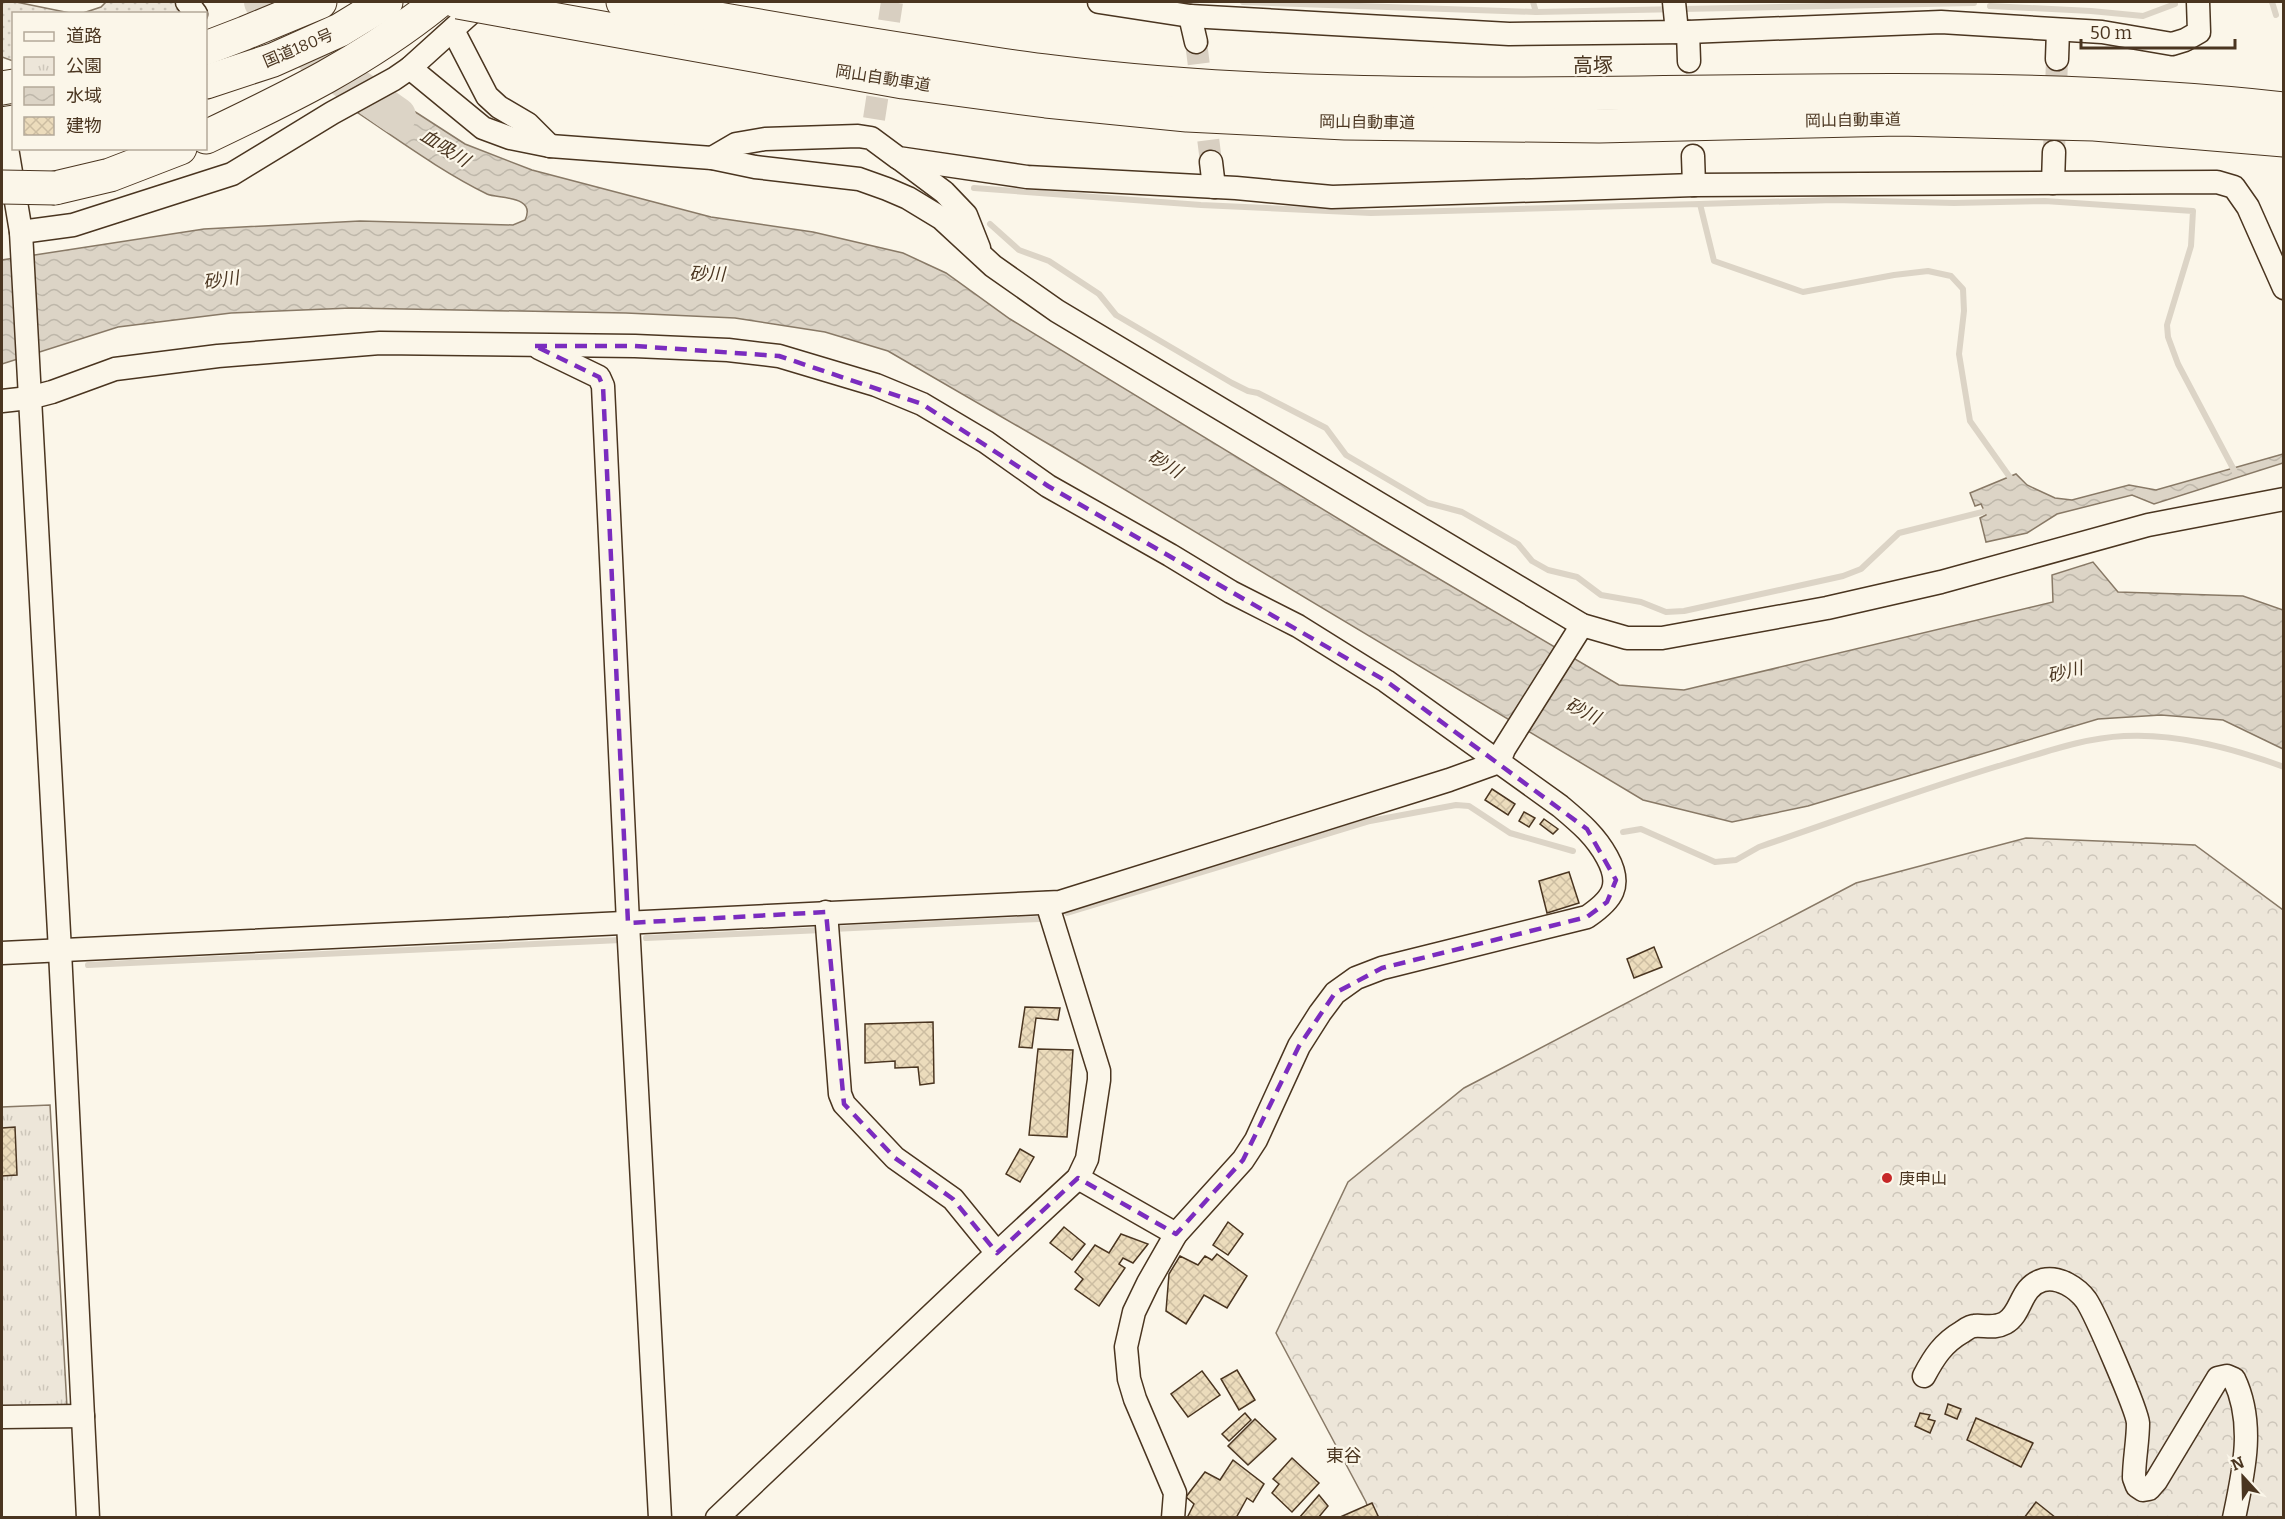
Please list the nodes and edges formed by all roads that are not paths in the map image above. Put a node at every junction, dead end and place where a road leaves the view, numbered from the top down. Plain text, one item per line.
1 (386, 2) edge
2 (438, 2) edge
3 (458, 2) edge
4 (483, 2) edge
5 (623, 2) edge
6 (1099, 2) edge
7 (2198, 2) edge
8 (317, 3) edge
9 (1183, 9) edge
10 (1678, 16) edge
11 (2058, 30) junction
12 (456, 36) dead end
13 (208, 40) edge
14 (1196, 42) tunnel mouth
15 (2057, 59) tunnel mouth
16 (1689, 61) dead end
17 (402, 73) junction
18 (217, 78) edge
19 (2283, 109) edge
20 (4, 121) edge
21 (207, 137) edge
22 (2283, 140) edge
23 (550, 146) junction
24 (175, 150) edge
25 (2054, 152) tunnel mouth
26 (1693, 156) dead end
27 (712, 158) junction
28 (898, 158) junction
29 (1211, 162) tunnel mouth
30 (2053, 183) junction
31 (1694, 185) junction
32 (2, 187) edge
33 (1214, 187) junction
34 (21, 236) junction
35 (982, 256) junction
36 (2283, 288) edge
37 (535, 346) junction
38 (29, 394) junction
39 (2, 402) edge
40 (2283, 499) edge
41 (1578, 631) junction
42 (1502, 756) junction
43 (1047, 903) junction
44 (628, 922) junction
45 (827, 924) junction
46 (60, 951) junction
47 (2, 953) edge
48 (1078, 1178) junction
49 (1176, 1234) junction
50 (997, 1252) junction
51 (1924, 1376) dead end
52 (83, 1416) junction
53 (2, 1417) edge
54 (88, 1518) edge
55 (660, 1518) edge
56 (717, 1518) edge
57 (1173, 1518) edge
58 (2234, 1518) edge

1 - 18 highway, 国道180号
2 - 21 highway
3 - 22 highway, 岡山自動車道, bridge
4 - 17 street
5 - 19 highway, 岡山自動車道
6 - 9 street
7 - 11 street
8 - 13 highway, 国道180号
9 - 10 street
9 - 14 street
10 - 11 street
10 - 16 street
11 - 15 street
12 - 23 street
13 - 18 street
17 - 23 street
17 - 34 street
20 - 34 street
23 - 27 street
24 - 32 highway, bridge
25 - 30 street
26 - 31 street
27 - 28 street
27 - 35 street
28 - 33 street
28 - 35 street
29 - 33 street
30 - 31 street
30 - 36 street
31 - 33 street
34 - 38 street
35 - 41 street
37 - 38 street
37 - 42 street
37 - 44 street
38 - 39 street
38 - 46 street
40 - 41 street
41 - 42 street
42 - 43 street
42 - 49 street
43 - 45 street
43 - 48 street
44 - 45 street
44 - 46 street
44 - 55 street
45 - 50 street
46 - 47 street
46 - 52 street
48 - 49 street
48 - 50 street
49 - 57 street
50 - 56 street
51 - 58 street
52 - 53 street
52 - 54 street

